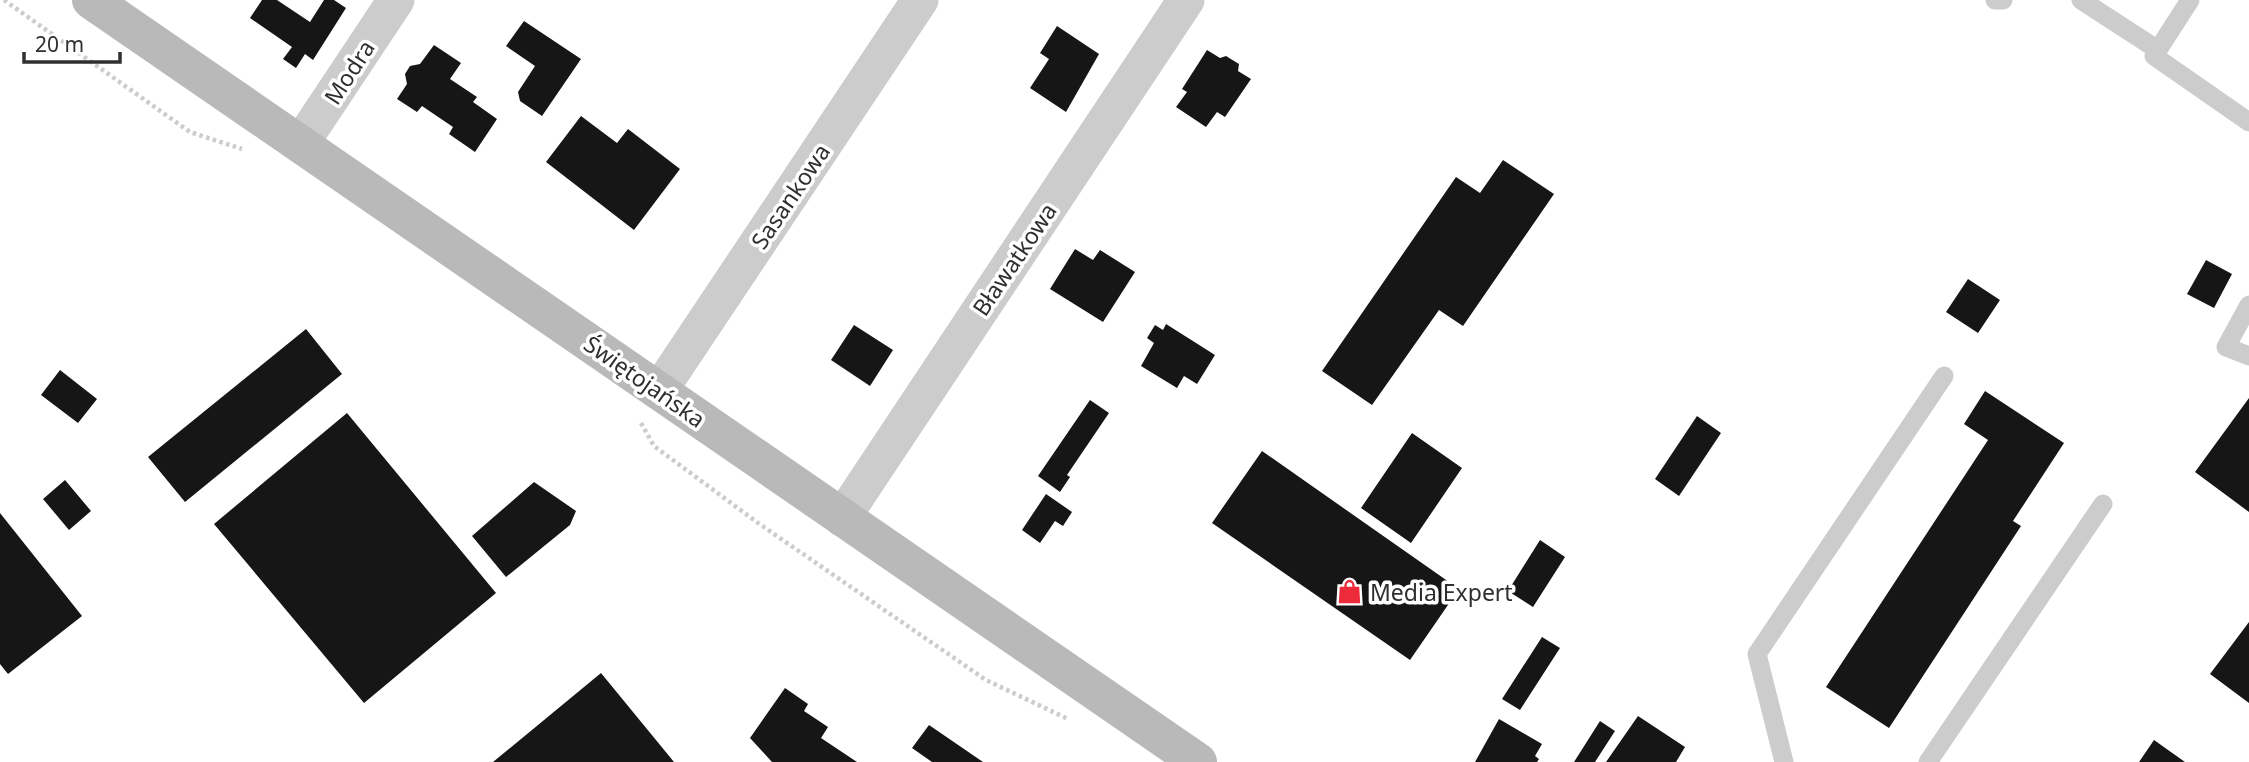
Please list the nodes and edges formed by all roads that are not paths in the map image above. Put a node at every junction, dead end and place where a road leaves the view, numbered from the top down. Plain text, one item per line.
1 (91, 0) edge
2 (396, 0) edge
3 (920, 0) edge
4 (1186, 0) edge
5 (1995, 0) edge
6 (2003, 0) edge
7 (2081, 0) edge
8 (2190, 0) edge
9 (2158, 50) junction
10 (2249, 121) edge
11 (301, 144) junction
12 (2249, 305) edge
13 (2249, 356) edge
14 (1944, 376) dead end
15 (649, 406) junction
16 (2103, 504) dead end
17 (842, 518) junction
18 (1198, 762) edge
19 (1784, 762) edge
20 (1928, 762) edge

1 - 11 street, Świętojańska
2 - 11 street, Modra
3 - 15 street, Sasankowa
4 - 17 street, Bławatkowa
5 - 6 lane
7 - 9 lane
8 - 9 lane
9 - 10 lane
11 - 15 street, Świętojańska
12 - 13 lane
14 - 19 lane
15 - 17 street, Świętojańska
16 - 20 lane
17 - 18 street, Świętojańska

